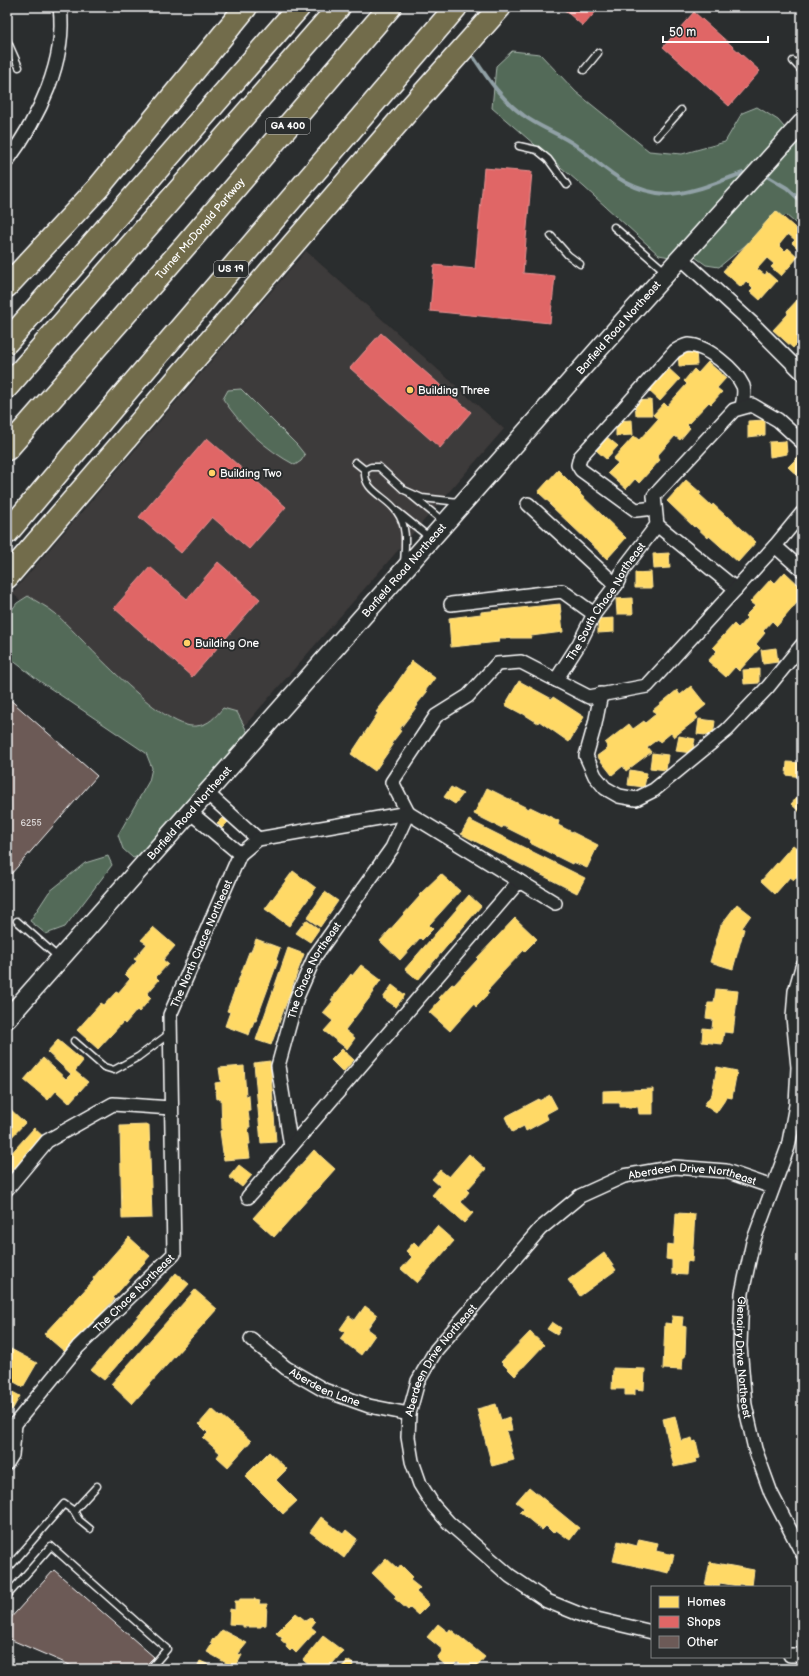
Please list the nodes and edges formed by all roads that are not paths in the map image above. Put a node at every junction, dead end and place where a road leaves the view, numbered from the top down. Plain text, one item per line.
1 (60, 7) edge
2 (246, 7) edge
3 (299, 7) edge
4 (339, 7) edge
5 (390, 7) edge
6 (456, 7) edge
7 (500, 7) edge
8 (7, 40) edge
9 (598, 53) dead end
10 (792, 62) dead end
11 (19, 67) dead end
12 (584, 70) dead end
13 (802, 71) edge
14 (681, 110) dead end
15 (802, 123) edge
16 (657, 137) dead end
17 (519, 146) dead end
18 (7, 162) edge
19 (567, 185) dead end
20 (614, 227) dead end
21 (551, 236) dead end
22 (681, 258) junction
23 (580, 264) dead end
24 (667, 273) junction
25 (7, 286) edge
26 (7, 342) edge
27 (802, 373) edge
28 (7, 387) edge
29 (742, 407) junction
30 (802, 442) edge
31 (7, 449) edge
32 (355, 462) dead end
33 (365, 470) junction
34 (404, 490) junction
35 (463, 503) junction
36 (528, 504) dead end
37 (655, 508) junction
38 (394, 509) junction
39 (802, 513) edge
40 (446, 523) junction
41 (657, 525) junction
42 (7, 533) edge
43 (431, 539) junction
44 (775, 546) junction
45 (404, 570) junction
46 (802, 570) edge
47 (7, 577) edge
48 (616, 585) junction
49 (736, 589) junction
50 (451, 604) dead end
51 (594, 614) junction
52 (802, 645) edge
53 (556, 680) junction
54 (601, 694) junction
55 (207, 793) junction
56 (190, 812) junction
57 (408, 813) junction
58 (258, 839) junction
59 (240, 854) junction
60 (519, 881) junction
61 (555, 903) dead end
62 (17, 921) dead end
63 (60, 959) junction
64 (802, 967) edge
65 (7, 1019) edge
66 (171, 1033) junction
67 (74, 1041) dead end
68 (171, 1108) junction
69 (171, 1124) joint
70 (292, 1147) junction
71 (772, 1187) junction
72 (7, 1189) edge
73 (248, 1197) dead end
74 (251, 1338) dead end
75 (409, 1414) junction
76 (11, 1422) edge
77 (7, 1463) edge
78 (98, 1486) dead end
79 (74, 1511) junction
80 (90, 1529) dead end
81 (802, 1553) edge
82 (7, 1570) edge
83 (7, 1596) edge
84 (651, 1632) edge
85 (791, 1655) edge
86 (802, 1655) edge
87 (150, 1669) edge

1 - 18 street
2 - 25 highway
3 - 26 highway
4 - 28 highway
5 - 31 highway, Turner McDonald Parkway / GA 400
6 - 42 highway, US 19
7 - 47 highway
8 - 11 lane
9 - 12 lane
10 - 13 lane
14 - 16 lane
15 - 22 street, Barfield Road Northeast
17 - 19 lane
20 - 24 lane
21 - 23 lane
22 - 24 street, Barfield Road Northeast
22 - 27 street
24 - 35 street, Barfield Road Northeast
29 - 30 street
29 - 37 street
29 - 37 street
32 - 33 lane
33 - 34 lane
33 - 38 lane
34 - 35 lane
34 - 40 lane
35 - 40 street, Barfield Road Northeast
36 - 48 street
37 - 41 street
38 - 43 lane
38 - 45 lane
39 - 44 street
40 - 43 street, Barfield Road Northeast
41 - 48 street, The South Chace Northeast
41 - 49 street
43 - 45 street, Barfield Road Northeast
44 - 46 street
44 - 49 street
45 - 55 street, Barfield Road Northeast
48 - 51 street, The South Chace Northeast
49 - 54 street
50 - 51 street
51 - 53 street, The South Chace Northeast
52 - 54 street
53 - 54 street
53 - 57 street
55 - 56 street, Barfield Road Northeast
55 - 58 street
56 - 59 street
56 - 63 street, Barfield Road Northeast
57 - 58 street
57 - 60 street
57 - 70 street, The Chace Northeast
58 - 59 street
59 - 66 street, The North Chace Northeast
60 - 61 street
60 - 70 street
62 - 63 lane
63 - 65 street, Barfield Road Northeast
64 - 71 street, Glenairy Drive Northeast
66 - 67 lane
66 - 68 street, The North Chace Northeast
68 - 69 street, The North Chace Northeast
68 - 72 street
69 - 76 street, The Chace Northeast
70 - 73 street
71 - 75 street, Aberdeen Drive Northeast
71 - 81 street, Glenairy Drive Northeast
74 - 75 street, Aberdeen Lane
75 - 84 street, Aberdeen Drive Northeast
76 - 77 street
78 - 79 lane
79 - 80 lane
79 - 82 lane
83 - 87 lane
85 - 86 street

